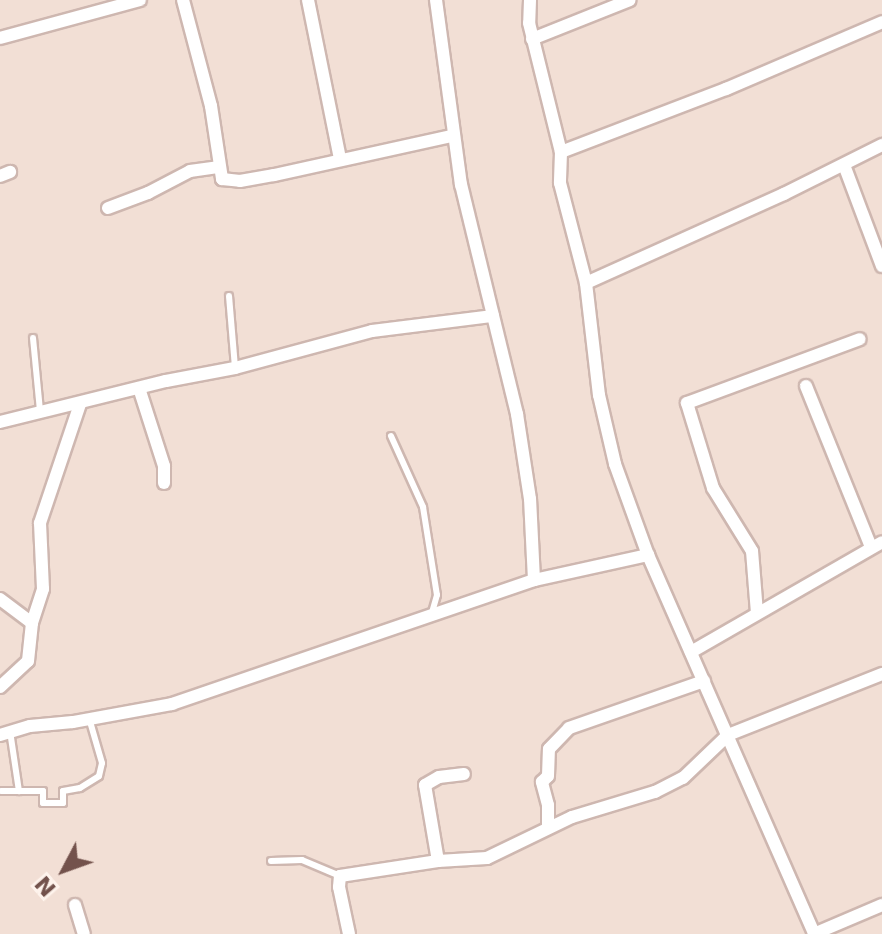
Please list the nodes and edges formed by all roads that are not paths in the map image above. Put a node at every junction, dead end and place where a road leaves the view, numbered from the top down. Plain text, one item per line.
1 (140, 0) edge
2 (183, 0) edge
3 (308, 0) edge
4 (436, 0) edge
5 (530, 0) edge
6 (630, 0) edge
7 (882, 22) edge
8 (0, 38) edge
9 (532, 39) junction
10 (452, 136) junction
11 (882, 145) edge
12 (561, 152) junction
13 (340, 158) junction
14 (844, 165) junction
15 (218, 167) junction
16 (108, 208) dead end
17 (882, 266) edge
18 (586, 283) junction
19 (229, 296) dead end
20 (493, 316) junction
21 (33, 338) dead end
22 (860, 339) dead end
23 (235, 368) junction
24 (806, 386) dead end
25 (139, 388) junction
26 (80, 404) junction
27 (40, 411) junction
28 (0, 422) edge
29 (391, 436) dead end
30 (164, 483) dead end
31 (876, 544) edge
32 (648, 555) junction
33 (534, 580) junction
34 (0, 599) edge
35 (757, 613) junction
36 (431, 617) junction
37 (32, 623) junction
38 (691, 652) junction
39 (882, 674) edge
40 (704, 681) junction
41 (0, 687) edge
42 (89, 718) junction
43 (5, 733) edge
44 (728, 735) junction
45 (464, 774) dead end
46 (1, 791) edge
47 (19, 791) junction
48 (548, 827) junction
49 (271, 861) dead end
50 (438, 861) junction
51 (340, 876) junction
52 (75, 905) dead end
53 (882, 905) edge
54 (84, 934) edge
55 (349, 934) edge
56 (814, 934) edge

1 - 8 street
2 - 15 street
3 - 13 street
4 - 10 street
5 - 9 street
6 - 9 street
7 - 12 street
9 - 12 street
10 - 13 street
10 - 20 street
11 - 14 street
12 - 18 street
13 - 15 street
14 - 17 street
14 - 18 street
15 - 16 street
18 - 32 street
19 - 23 lane
20 - 23 street
20 - 33 street
21 - 27 lane
22 - 35 street
23 - 25 street
24 - 31 street
25 - 26 street
25 - 30 street
26 - 27 street
26 - 37 street
27 - 28 street
29 - 36 lane
31 - 35 street
32 - 33 street
32 - 38 street
33 - 36 street
34 - 37 street
35 - 38 street
36 - 42 street
37 - 41 street
38 - 40 street
39 - 44 street
40 - 44 street
40 - 48 street
42 - 43 street
42 - 47 lane
43 - 47 lane
44 - 48 street
44 - 56 street
45 - 50 street
46 - 47 lane
48 - 50 street
49 - 51 lane
50 - 51 street
51 - 55 street
52 - 54 street
53 - 56 street

